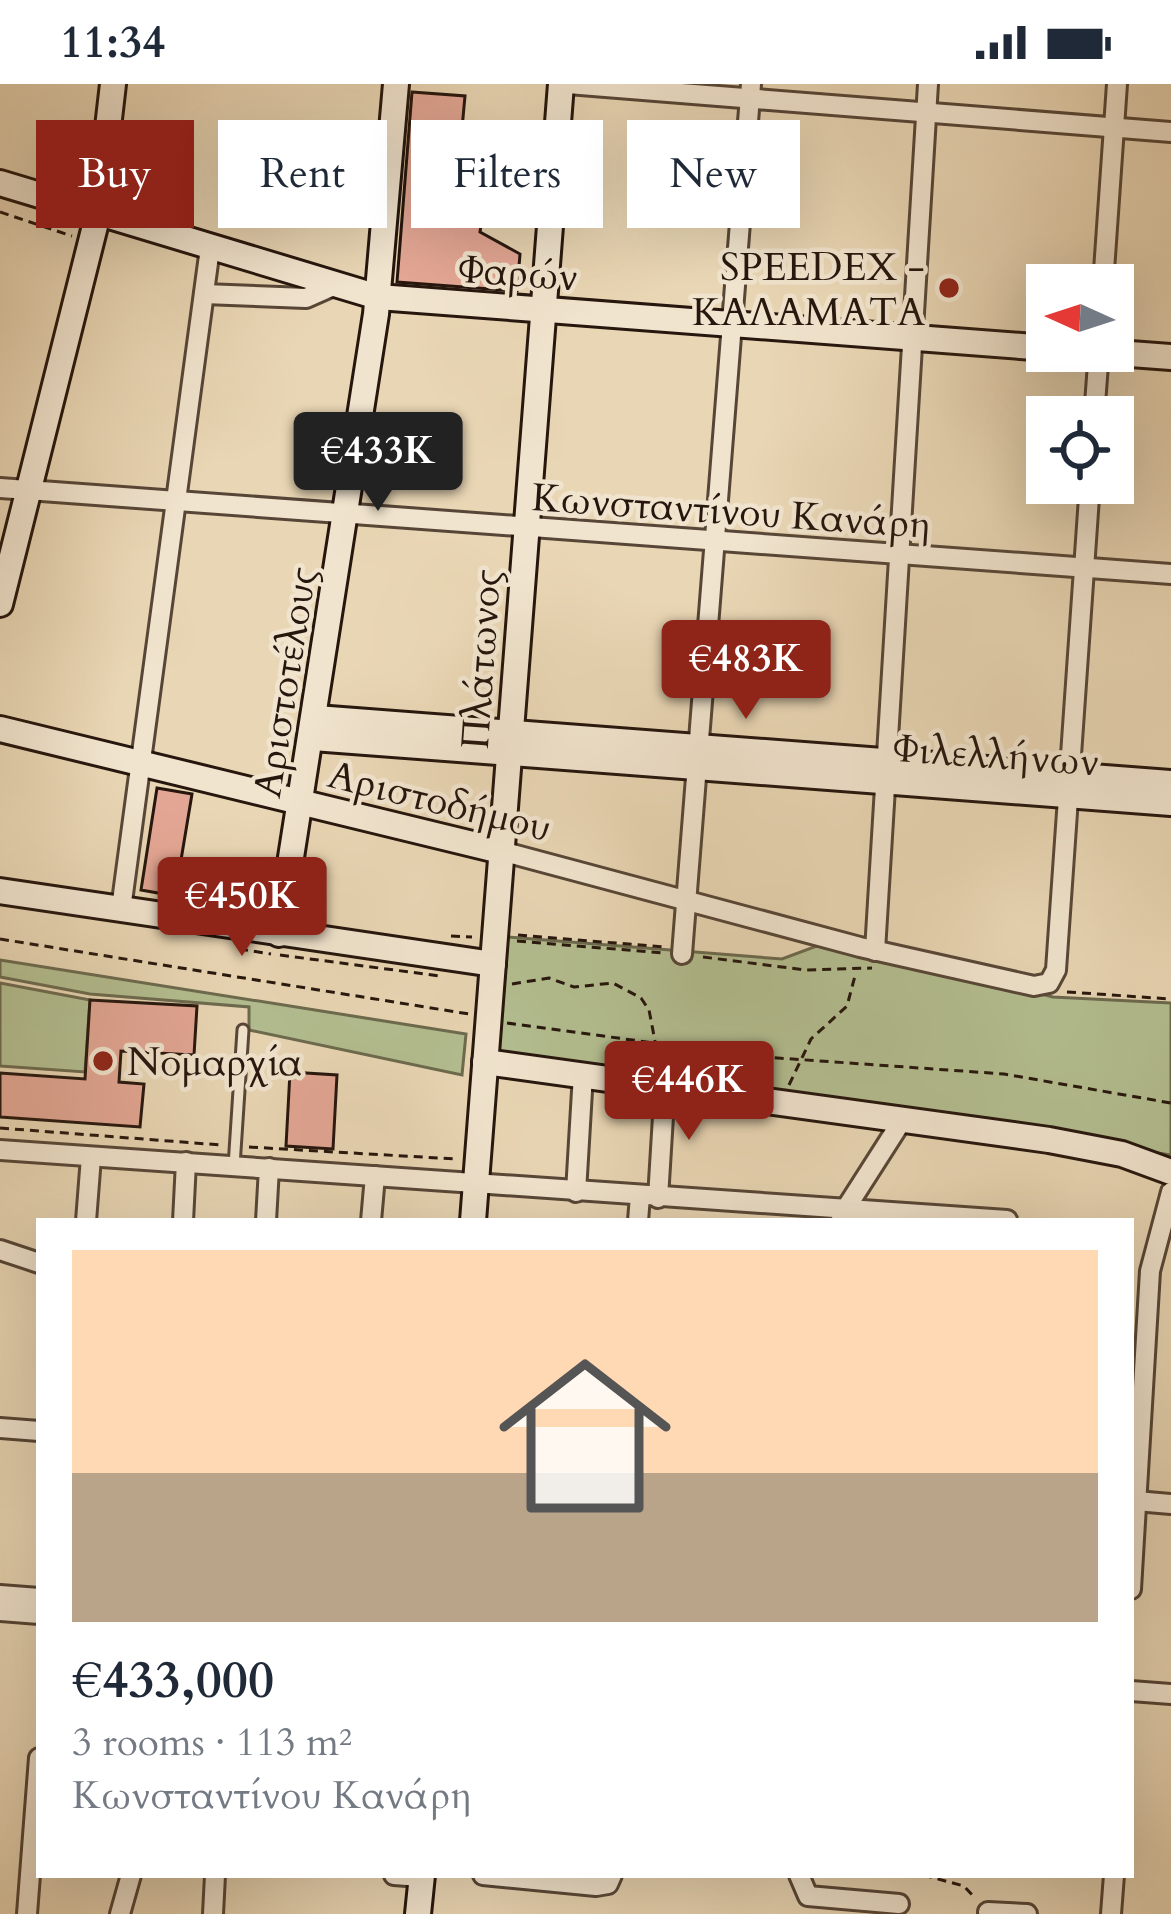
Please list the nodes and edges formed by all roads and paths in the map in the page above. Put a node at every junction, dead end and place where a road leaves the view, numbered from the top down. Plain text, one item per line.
1 (113, 84) edge
2 (396, 84) edge
3 (565, 84) edge
4 (928, 84) edge
5 (1117, 84) edge
6 (751, 90) edge
7 (926, 112) junction
8 (109, 120) edge
9 (1114, 128) junction
10 (1171, 132) edge
11 (0, 183) edge
12 (36, 194) edge
13 (0, 212) edge
14 (94, 228) edge
15 (144, 228) edge
16 (77, 238) dead end
17 (210, 248) junction
18 (1104, 264) edge
19 (331, 287) junction
20 (205, 294) junction
21 (378, 297) junction
22 (544, 310) junction
23 (732, 323) junction
24 (911, 337) junction
25 (1026, 345) edge
26 (1134, 354) edge
27 (1171, 357) edge
28 (0, 488) edge
29 (28, 490) junction
30 (178, 502) junction
31 (1089, 504) edge
32 (347, 514) junction
33 (526, 528) junction
34 (715, 542) junction
35 (897, 556) junction
36 (1084, 568) junction
37 (1171, 574) edge
38 (0, 604) edge
39 (315, 728) junction
40 (0, 729) edge
41 (510, 744) junction
42 (699, 758) junction
43 (141, 765) junction
44 (885, 772) junction
45 (1171, 782) edge
46 (1069, 786) junction
47 (301, 802) junction
48 (1171, 803) edge
49 (501, 851) junction
50 (0, 891) edge
51 (686, 901) junction
52 (121, 909) junction
53 (279, 934) junction
54 (0, 939) edge
55 (230, 947) dead end
56 (676, 951) junction
57 (496, 955) junction
58 (870, 955) junction
59 (444, 958) junction
60 (857, 970) junction
61 (1046, 985) junction
62 (1171, 999) edge
63 (491, 1021) junction
64 (244, 1030) dead end
65 (654, 1043) junction
66 (798, 1060) junction
67 (485, 1062) junction
68 (583, 1074) junction
69 (665, 1084) junction
70 (784, 1102) junction
71 (1171, 1103) edge
72 (903, 1119) junction
73 (0, 1150) edge
74 (91, 1157) junction
75 (186, 1162) junction
76 (234, 1166) junction
77 (269, 1168) junction
78 (1171, 1172) edge
79 (375, 1176) junction
80 (476, 1184) junction
81 (576, 1192) junction
82 (1171, 1192) edge
83 (649, 1197) junction
84 (842, 1215) edge
85 (86, 1218) edge
86 (183, 1218) edge
87 (266, 1218) edge
88 (371, 1218) edge
89 (472, 1218) edge
90 (639, 1218) edge
91 (940, 1218) edge
92 (0, 1250) edge
93 (36, 1262) edge
94 (0, 1428) edge
95 (36, 1431) edge
96 (1136, 1501) junction
97 (1171, 1504) edge
98 (1134, 1536) edge
99 (0, 1595) edge
100 (36, 1598) edge
101 (0, 1611) edge
102 (36, 1614) edge
103 (1134, 1691) edge
104 (1171, 1694) edge
105 (36, 1844) edge
106 (130, 1878) edge
107 (215, 1878) edge
108 (422, 1878) edge
109 (514, 1878) edge
110 (611, 1878) edge
111 (800, 1878) edge
112 (934, 1878) edge
113 (1114, 1878) edge
114 (899, 1904) dead end
115 (988, 1912) edge
116 (27, 1914) edge
117 (120, 1914) edge
118 (213, 1914) edge
119 (418, 1914) edge
120 (1027, 1914) edge
121 (1112, 1914) edge

1 - 8 street
2 - 21 street, Αριστοτέλους
3 - 6 street
3 - 22 street, Πλάτωνος
4 - 7 street
5 - 9 street
6 - 7 street
6 - 23 street
7 - 9 street
7 - 24 street
9 - 10 street
9 - 18 street
11 - 12 street, Φαρών
13 - 16 path
14 - 29 street
15 - 17 street, Φαρών
17 - 19 street, Φαρών
17 - 20 street
19 - 20 street
19 - 21 street, Φαρών
20 - 30 street
21 - 22 street, Φαρών
21 - 32 street, Αριστοτέλους
22 - 23 street, Φαρών
22 - 33 street, Πλάτωνος
23 - 24 street, Φαρών
23 - 34 street
24 - 25 street, Φαρών
24 - 35 street
26 - 27 street
28 - 29 street, Κωνσταντίνου Κανάρη
29 - 30 street, Κωνσταντίνου Κανάρη
29 - 38 street
30 - 32 street, Κωνσταντίνου Κανάρη
30 - 43 street
31 - 36 street
32 - 33 street, Κωνσταντίνου Κανάρη
32 - 39 street, Αριστοτέλους
33 - 34 street, Κωνσταντίνου Κανάρη
33 - 41 street, Πλάτωνος
34 - 35 street, Κωνσταντίνου Κανάρη
34 - 42 street
35 - 36 street, Κωνσταντίνου Κανάρη
35 - 44 street
36 - 37 street, Κωνσταντίνου Κανάρη
36 - 46 street
39 - 41 street, Φιλελλήνων
39 - 47 street, Αριστοτέλους
40 - 43 street, Αριστοδήμου
41 - 42 street, Φιλελλήνων
41 - 49 street, Πλάτωνος
42 - 44 street, Φιλελλήνων
42 - 51 street
43 - 47 street, Αριστοδήμου
43 - 52 street
44 - 46 street, Φιλελλήνων
44 - 58 street
45 - 46 street, Φιλελλήνων
46 - 48 street, Φιλελλήνων
46 - 61 street
47 - 49 street, Αριστοδήμου
47 - 53 street, Αριστοτέλους
49 - 51 street, Αριστοδήμου
49 - 57 street, Πλάτωνος
50 - 52 street
51 - 56 street
51 - 58 street, Αριστοδήμου
52 - 53 street
53 - 59 street
54 - 63 path
55 - 59 path
56 - 57 path
56 - 57 path
56 - 60 path
57 - 59 street
57 - 59 path
57 - 63 street, Πλάτωνος
57 - 65 path
58 - 60 path
58 - 61 street, Αριστοδήμου
60 - 66 path
61 - 62 path
63 - 65 path
63 - 67 street, Πλάτωνος
64 - 76 lane
65 - 66 path
66 - 70 path
66 - 71 path
67 - 68 street
67 - 80 street, Πλάτωνος
68 - 69 street
68 - 81 street
69 - 70 street
69 - 83 street
70 - 72 street
72 - 78 street
72 - 84 street
73 - 74 street
74 - 75 street
74 - 85 street
75 - 76 street
75 - 86 street
76 - 77 street
77 - 79 street
77 - 87 street
79 - 80 street
79 - 88 street
80 - 81 street
80 - 89 street, Πλάτωνος
81 - 83 street
82 - 96 street
83 - 84 street
83 - 90 street
84 - 91 street
92 - 93 street
94 - 95 street
96 - 97 street
96 - 98 street
99 - 100 street
101 - 102 street
103 - 104 street
105 - 116 street
106 - 117 street
107 - 118 street
108 - 119 street
109 - 110 street
111 - 114 street
112 - 115 path
113 - 121 street
115 - 120 street

